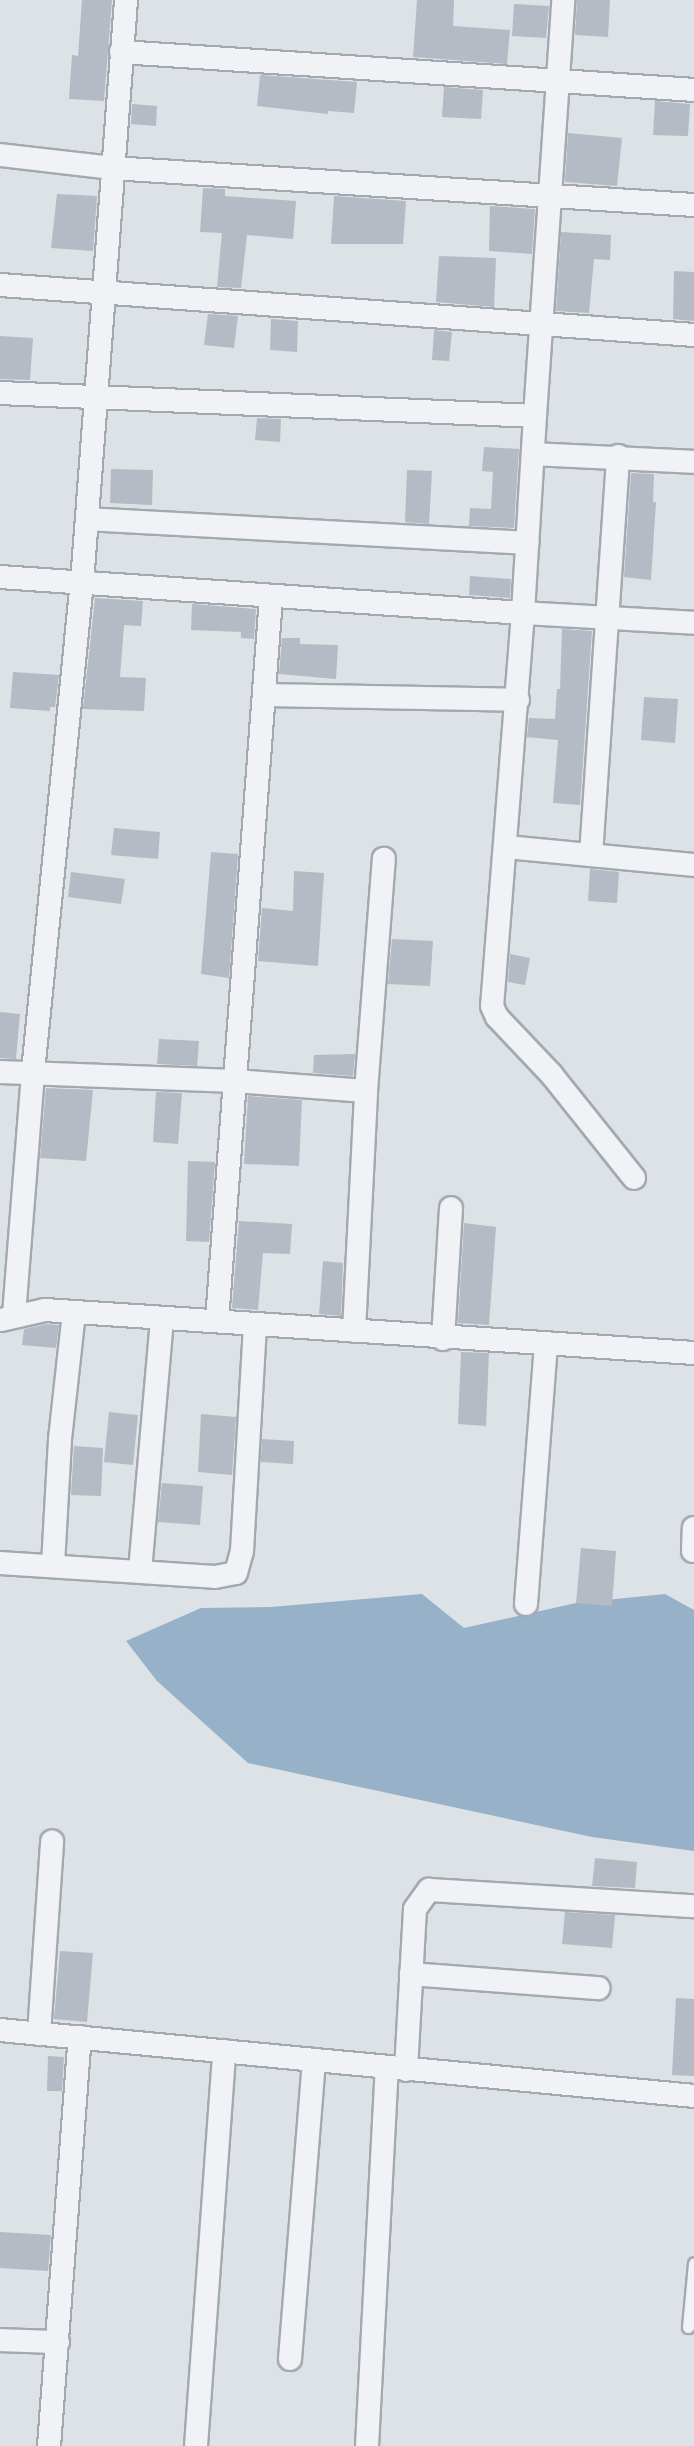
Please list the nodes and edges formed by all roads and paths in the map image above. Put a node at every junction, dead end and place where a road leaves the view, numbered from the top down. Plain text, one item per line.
1 (126, 0) edge
2 (563, 0) edge
3 (121, 52) junction
4 (557, 82) junction
5 (694, 90) edge
6 (0, 155) edge
7 (112, 168) junction
8 (550, 194) junction
9 (694, 205) edge
10 (0, 285) edge
11 (102, 294) junction
12 (543, 323) junction
13 (694, 335) edge
14 (0, 393) edge
15 (95, 397) junction
16 (535, 416) junction
17 (533, 454) junction
18 (618, 456) junction
19 (694, 462) edge
20 (87, 519) junction
21 (527, 543) junction
22 (0, 577) edge
23 (82, 583) junction
24 (271, 598) junction
25 (523, 613) junction
26 (609, 616) junction
27 (694, 623) edge
28 (264, 695) junction
29 (518, 700) junction
30 (507, 847) junction
31 (591, 855) junction
32 (384, 859) dead end
33 (694, 865) edge
34 (0, 1072) edge
35 (33, 1072) junction
36 (235, 1081) junction
37 (366, 1091) junction
38 (634, 1178) dead end
39 (451, 1208) dead end
40 (74, 1313) junction
41 (7, 1318) edge
42 (162, 1319) junction
43 (217, 1321) junction
44 (255, 1325) junction
45 (354, 1331) junction
46 (443, 1339) junction
47 (546, 1344) junction
48 (694, 1353) edge
49 (694, 1528) edge
50 (693, 1551) edge
51 (0, 1563) edge
52 (53, 1565) junction
53 (140, 1571) junction
54 (526, 1604) dead end
55 (52, 1841) dead end
56 (694, 1906) edge
57 (411, 1974) junction
58 (598, 1988) dead end
59 (0, 2030) edge
60 (39, 2034) junction
61 (80, 2037) junction
62 (224, 2051) junction
63 (314, 2060) junction
64 (396, 2069) junction
65 (694, 2096) edge
66 (694, 2263) edge
67 (688, 2327) dead end
68 (0, 2340) edge
69 (58, 2342) junction
70 (290, 2359) dead end
71 (49, 2446) edge
72 (196, 2446) edge
73 (367, 2446) edge

1 - 3 street
2 - 4 street
3 - 4 street
3 - 7 street
4 - 5 street
4 - 8 street
6 - 7 street
7 - 8 street
7 - 11 street
8 - 9 street
8 - 12 street
10 - 11 street
11 - 12 street
11 - 15 street
12 - 13 street
12 - 16 street
14 - 15 street
15 - 16 street
15 - 20 street
16 - 17 street
17 - 18 street
17 - 21 street
18 - 19 street
18 - 26 street
20 - 21 street
20 - 23 street
21 - 25 street
22 - 23 street
23 - 24 street
23 - 35 street
24 - 25 street
24 - 28 street
25 - 26 street
25 - 29 street
26 - 27 street
26 - 31 street
28 - 29 street
28 - 36 street
29 - 30 street
30 - 31 street
30 - 38 street
31 - 33 street
32 - 37 street
34 - 35 street
35 - 36 street
35 - 41 street
36 - 37 street
36 - 43 street
37 - 45 street
39 - 46 street
40 - 41 street
40 - 42 street
40 - 52 street
42 - 43 street
42 - 53 street
43 - 44 street
44 - 45 street
44 - 53 street
45 - 46 street
46 - 47 street
47 - 48 street
47 - 54 street
49 - 50 street
51 - 52 street
52 - 53 street
55 - 60 street
56 - 57 street
57 - 58 street
57 - 64 street
59 - 60 street
60 - 61 street
61 - 62 street
61 - 69 street
62 - 63 street
62 - 72 street
63 - 64 street
63 - 70 street
64 - 65 street
64 - 73 street
66 - 67 lane
68 - 69 street
69 - 71 street

